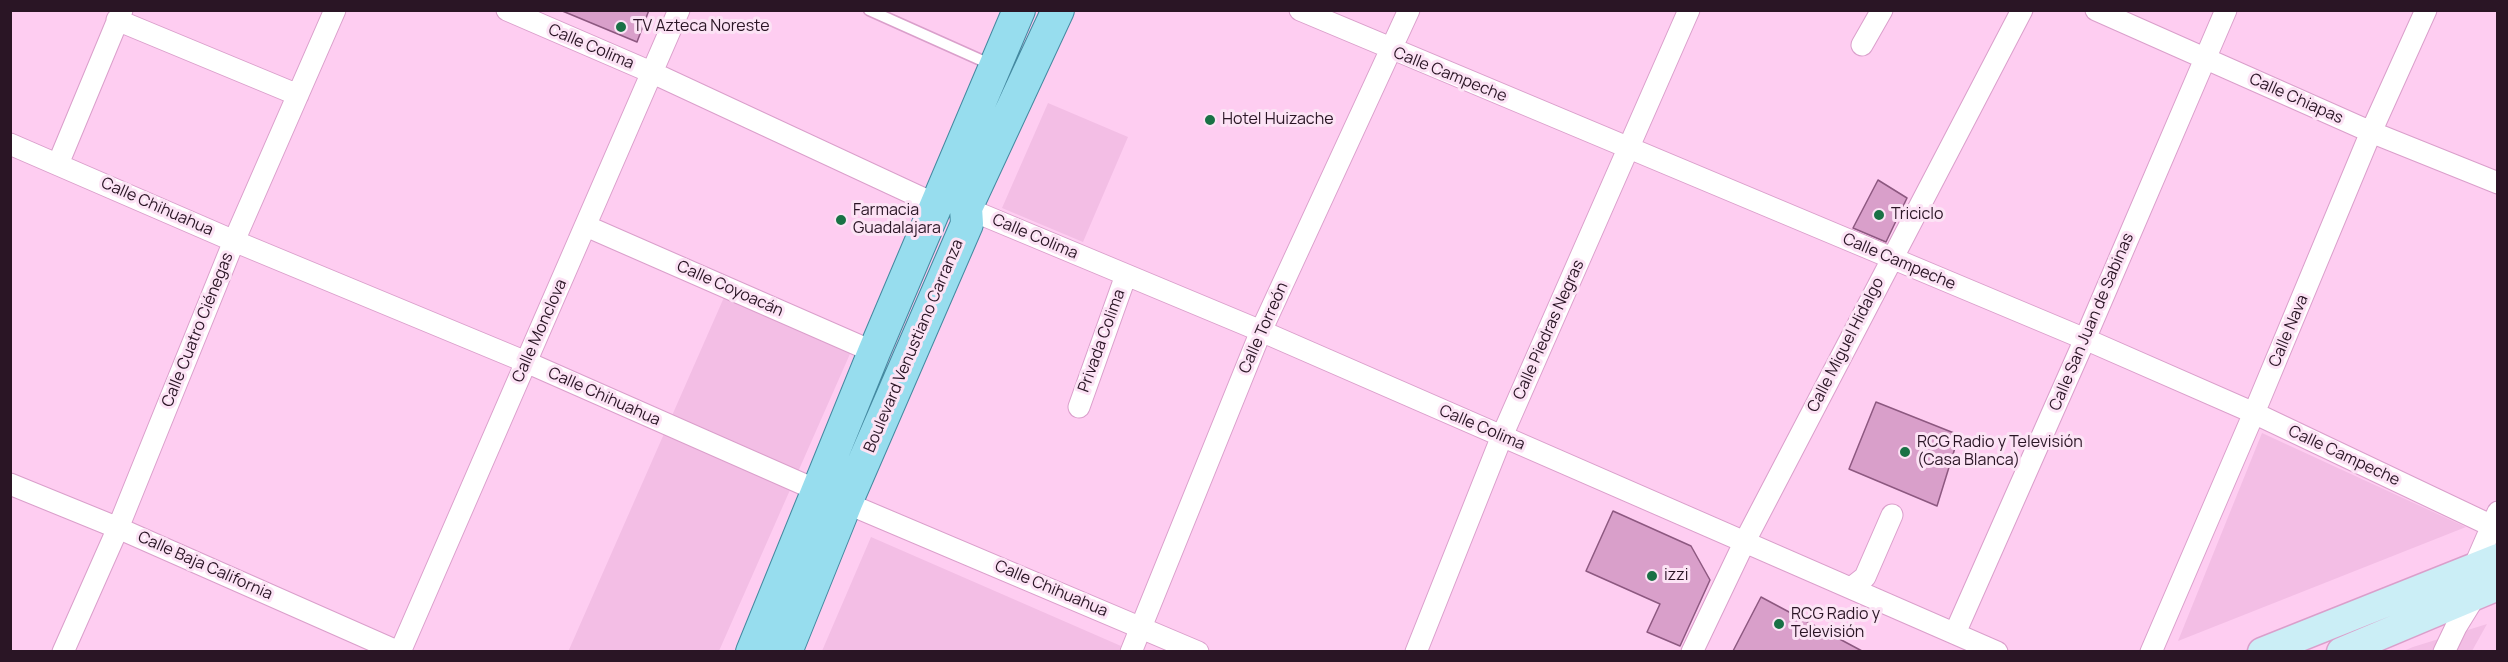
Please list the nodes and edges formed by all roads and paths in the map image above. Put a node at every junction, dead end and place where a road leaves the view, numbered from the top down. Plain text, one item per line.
1 (335, 10) edge
2 (507, 10) edge
3 (679, 10) edge
4 (869, 10) edge
5 (1019, 10) edge
6 (1058, 10) edge
7 (1300, 10) edge
8 (1409, 10) edge
9 (1689, 10) edge
10 (1882, 10) edge
11 (2022, 10) edge
12 (2096, 10) edge
13 (2226, 10) edge
14 (2426, 10) edge
15 (119, 15) edge
16 (1862, 45) dead end
17 (1392, 51) junction
18 (2205, 59) junction
19 (995, 66) junction
20 (653, 73) junction
21 (298, 95) junction
22 (2371, 132) junction
23 (10, 144) edge
24 (1630, 148) junction
25 (58, 164) junction
26 (2498, 183) edge
27 (952, 206) junction
28 (586, 226) junction
29 (234, 241) junction
30 (1891, 258) junction
31 (1126, 275) junction
32 (1261, 331) junction
33 (2085, 339) junction
34 (874, 352) junction
35 (526, 362) junction
36 (1078, 407) dead end
37 (2254, 413) junction
38 (1502, 436) junction
39 (10, 484) edge
40 (817, 490) junction
41 (846, 503) junction
42 (1892, 515) dead end
43 (118, 528) junction
44 (1745, 541) junction
45 (2490, 559) edge
46 (1851, 588) junction
47 (1141, 627) junction
48 (1955, 633) junction
49 (63, 651) edge
50 (400, 651) edge
51 (752, 651) edge
52 (786, 651) edge
53 (1131, 651) edge
54 (1198, 651) edge
55 (1416, 651) edge
56 (1692, 651) edge
57 (1996, 651) edge
58 (2151, 651) edge
59 (2262, 651) edge
60 (2341, 651) edge
61 (2444, 651) edge

1 - 21 street, Calle Cuatro Ciénegas
2 - 20 street, Calle Colima
3 - 20 street, Calle Monclova
4 - 19 lane
5 - 19 main road, Boulevard Venustiano Carranza
6 - 27 main road, Boulevard Venustiano Carranza
7 - 17 street, Calle Campeche
8 - 17 street, Calle Torreón
9 - 24 street, Calle Piedras Negras
10 - 16 street
11 - 30 street, Calle Miguel Hidalgo
12 - 18 street, Calle Chiapas
13 - 18 street, Calle San Juan de Sabinas
14 - 22 street, Calle Nava
15 - 21 street
15 - 25 street
17 - 24 street, Calle Campeche
17 - 32 street, Calle Torreón
18 - 22 street, Calle Chiapas
18 - 33 street, Calle San Juan de Sabinas
19 - 27 main road, Boulevard Venustiano Carranza
20 - 27 street, Calle Colima
20 - 28 street, Calle Monclova
21 - 29 street, Calle Cuatro Ciénegas
22 - 26 street, Calle Chiapas
22 - 37 street, Calle Nava
23 - 25 street, Calle Chihuahua
24 - 30 street, Calle Campeche
24 - 38 street, Calle Piedras Negras
25 - 29 street, Calle Chihuahua
27 - 31 street, Calle Colima
27 - 34 main road, Boulevard Venustiano Carranza
27 - 41 main road, Boulevard Venustiano Carranza
28 - 34 street, Calle Coyoacán
28 - 35 street, Calle Monclova
29 - 35 street, Calle Chihuahua
29 - 43 street, Calle Cuatro Ciénegas
30 - 33 street, Calle Campeche
30 - 44 street, Calle Miguel Hidalgo
31 - 32 street, Calle Colima
31 - 36 street, Privada Colima
32 - 38 street, Calle Colima
32 - 47 street, Calle Torreón
33 - 37 street, Calle Campeche
33 - 48 street, Calle San Juan de Sabinas
34 - 40 main road, Boulevard Venustiano Carranza
35 - 40 street, Calle Chihuahua
35 - 50 street, Calle Monclova
37 - 45 street, Calle Campeche
37 - 58 street, Calle Nava
38 - 44 street, Calle Colima
38 - 55 street, Calle Piedras Negras
39 - 43 street, Calle Baja California
40 - 41 street, Calle Chihuahua
40 - 51 main road, Boulevard Venustiano Carranza
41 - 47 street, Calle Chihuahua
41 - 52 main road, Boulevard Venustiano Carranza
42 - 46 street
43 - 49 street, Calle Cuatro Ciénegas
43 - 50 street, Calle Baja California
44 - 46 street, Calle Colima
44 - 56 street, Calle Miguel Hidalgo
45 - 59 main road
45 - 60 main road
45 - 61 street
46 - 48 street, Calle Colima
47 - 53 street, Calle Torreón
47 - 54 street, Calle Chihuahua
48 - 57 street, Calle Colima

